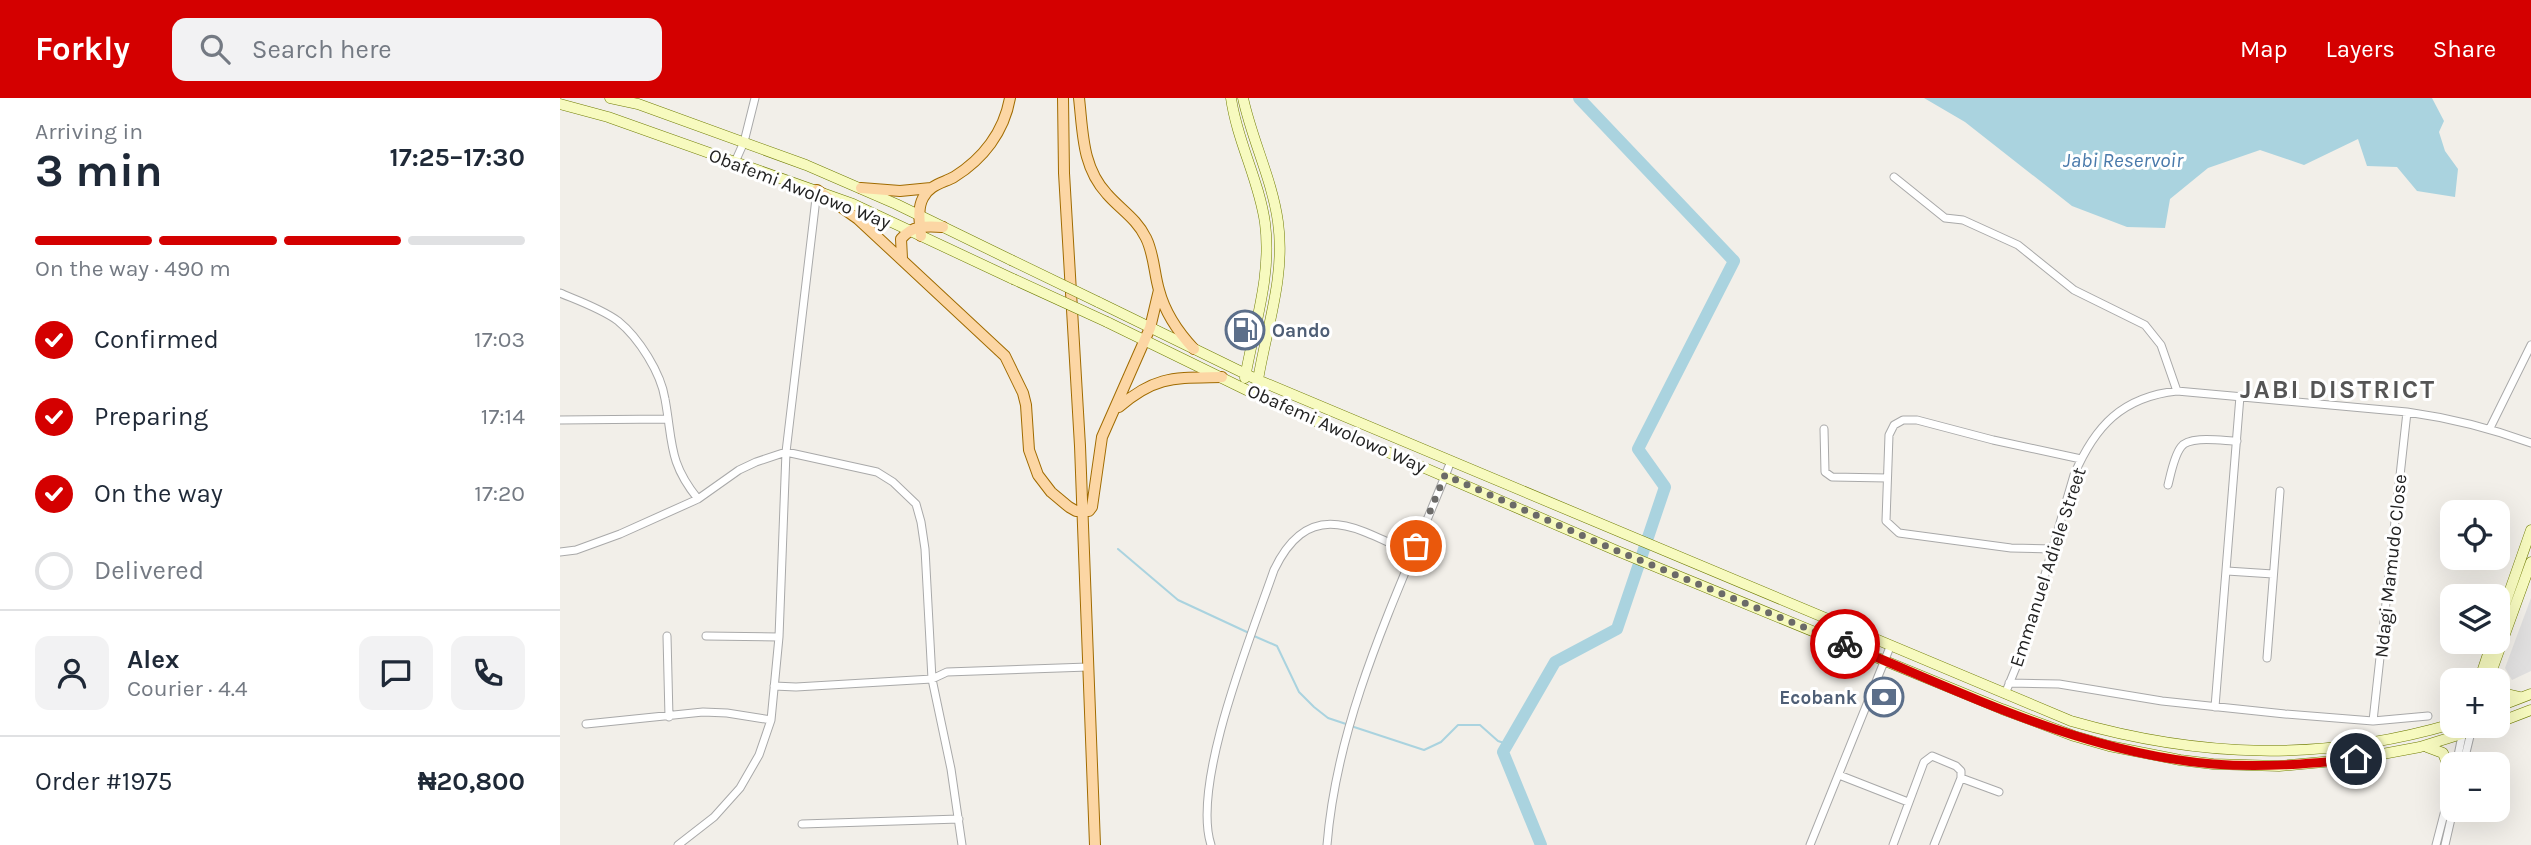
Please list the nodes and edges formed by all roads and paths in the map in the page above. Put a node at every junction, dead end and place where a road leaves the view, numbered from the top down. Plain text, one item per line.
1 (610, 98) edge
2 (755, 98) edge
3 (1010, 98) edge
4 (1062, 98) edge
5 (1079, 98) edge
6 (1231, 98) edge
7 (1243, 98) edge
8 (639, 101) edge
9 (560, 104) edge
10 (744, 142) junction
11 (735, 162) junction
12 (1894, 177) dead end
13 (861, 188) junction
14 (931, 188) junction
15 (817, 190) junction
16 (917, 227) junction
17 (943, 227) joint
18 (902, 258) junction
19 (1159, 290) junction
20 (560, 293) edge
21 (1150, 328) junction
22 (1145, 340) junction
23 (2531, 345) edge
24 (1194, 349) junction
25 (1245, 374) junction
26 (1222, 377) junction
27 (1258, 380) junction
28 (1244, 387) junction
29 (2177, 391) junction
30 (1256, 394) junction
31 (2240, 396) junction
32 (2407, 412) junction
33 (1112, 414) junction
34 (560, 419) edge
35 (667, 419) junction
36 (1824, 429) dead end
37 (2490, 429) junction
38 (2237, 441) junction
39 (2531, 443) edge
40 (786, 452) junction
41 (2081, 459) junction
42 (1451, 461) junction
43 (1445, 475) junction
44 (1887, 478) junction
45 (2168, 485) dead end
46 (2280, 491) dead end
47 (698, 499) junction
48 (1082, 512) junction
49 (2531, 530) edge
50 (2052, 548) junction
51 (560, 552) edge
52 (1413, 554) junction
53 (2531, 562) edge
54 (2227, 571) junction
55 (2273, 574) junction
56 (2510, 590) edge
57 (667, 636) dead end
58 (705, 636) dead end
59 (779, 637) junction
60 (1890, 647) junction
61 (2267, 658) dead end
62 (1884, 660) junction
63 (2496, 660) junction
64 (1088, 667) junction
65 (2490, 668) edge
66 (2495, 668) edge
67 (932, 679) junction
68 (2009, 683) junction
69 (774, 685) junction
70 (2005, 695) junction
71 (2527, 695) edge
72 (2510, 702) edge
73 (2215, 707) junction
74 (2531, 710) edge
75 (2428, 716) dead end
76 (668, 717) junction
77 (2510, 718) edge
78 (771, 720) junction
79 (2373, 720) junction
80 (2440, 722) edge
81 (586, 724) dead end
82 (2440, 727) edge
83 (2421, 733) junction
84 (2445, 738) edge
85 (2420, 747) junction
86 (2442, 752) edge
87 (1839, 775) junction
88 (1961, 778) junction
89 (1999, 792) dead end
90 (1908, 802) junction
91 (958, 819) junction
92 (2442, 822) edge
93 (2450, 822) edge
94 (803, 824) dead end
95 (678, 845) edge
96 (962, 845) edge
97 (1095, 845) edge
98 (1211, 845) edge
99 (1327, 845) edge
100 (1810, 845) edge
101 (1892, 845) edge
102 (1934, 845) edge
103 (2436, 845) edge
104 (2445, 845) edge

1 - 8 main road, Obafemi Awolowo Way
2 - 10 street
3 - 14 main road
4 - 48 main road
5 - 19 main road
6 - 25 main road
7 - 27 main road
8 - 10 main road, Obafemi Awolowo Way
9 - 11 main road, Obafemi Awolowo Way
10 - 11 street
10 - 13 main road, Obafemi Awolowo Way
11 - 15 main road, Obafemi Awolowo Way
12 - 29 street
13 - 14 main road
13 - 16 main road, Obafemi Awolowo Way
14 - 16 main road
15 - 16 main road, Obafemi Awolowo Way
15 - 18 main road
15 - 40 street
16 - 17 main road
16 - 18 main road
16 - 22 main road, Obafemi Awolowo Way, bridge
17 - 21 main road, Obafemi Awolowo Way, bridge
18 - 48 main road
19 - 21 main road
19 - 24 main road
20 - 35 street
21 - 22 main road
21 - 24 main road, Obafemi Awolowo Way
22 - 26 main road, Obafemi Awolowo Way
22 - 33 main road
23 - 37 street
24 - 25 main road, Obafemi Awolowo Way
25 - 27 main road, Obafemi Awolowo Way
25 - 28 main road
26 - 28 main road, Obafemi Awolowo Way
26 - 33 main road
27 - 30 main road
27 - 42 main road, Obafemi Awolowo Way
28 - 30 main road, Obafemi Awolowo Way
29 - 31 street, Emmanuel Adiele Street
29 - 41 street, Emmanuel Adiele Street
30 - 43 main road, Obafemi Awolowo Way
31 - 32 street, Emmanuel Adiele Street
31 - 38 street
32 - 37 street, Emmanuel Adiele Street
32 - 79 street, Ndagi Mamudo Close
33 - 48 main road
34 - 35 street
35 - 47 street
36 - 44 street
37 - 39 street, Emmanuel Adiele Street
38 - 45 street
38 - 54 street
40 - 47 street
40 - 59 street
40 - 67 street
41 - 44 street
41 - 50 street, Emmanuel Adiele Street
42 - 43 street
42 - 60 main road, Obafemi Awolowo Way
43 - 52 street
43 - 62 main road, Obafemi Awolowo Way
44 - 50 street
46 - 55 street
47 - 51 street
48 - 64 main road
49 - 56 main road
50 - 68 street, Emmanuel Adiele Street
52 - 98 street
52 - 99 street
53 - 63 main road
54 - 55 street
54 - 73 street
55 - 61 street
57 - 76 street
58 - 59 street
59 - 69 street
60 - 62 street
60 - 70 main road, Obafemi Awolowo Way
62 - 85 main road, Obafemi Awolowo Way
62 - 87 street
63 - 65 main road
63 - 66 main road
64 - 67 street
64 - 97 main road
67 - 69 street
67 - 91 street
68 - 70 street, Emmanuel Adiele Street
68 - 73 street
69 - 78 street
70 - 83 main road, Obafemi Awolowo Way
71 - 72 main road
73 - 79 street
74 - 77 main road
75 - 79 street
76 - 78 street
76 - 81 street
78 - 95 street
80 - 83 main road
82 - 83 main road, Obafemi Awolowo Way
84 - 85 main road, Obafemi Awolowo Way
85 - 86 main road
87 - 90 street
87 - 100 street
88 - 89 street
88 - 90 street
88 - 102 street
90 - 101 street
91 - 94 street
91 - 96 street
92 - 103 street
93 - 104 street

